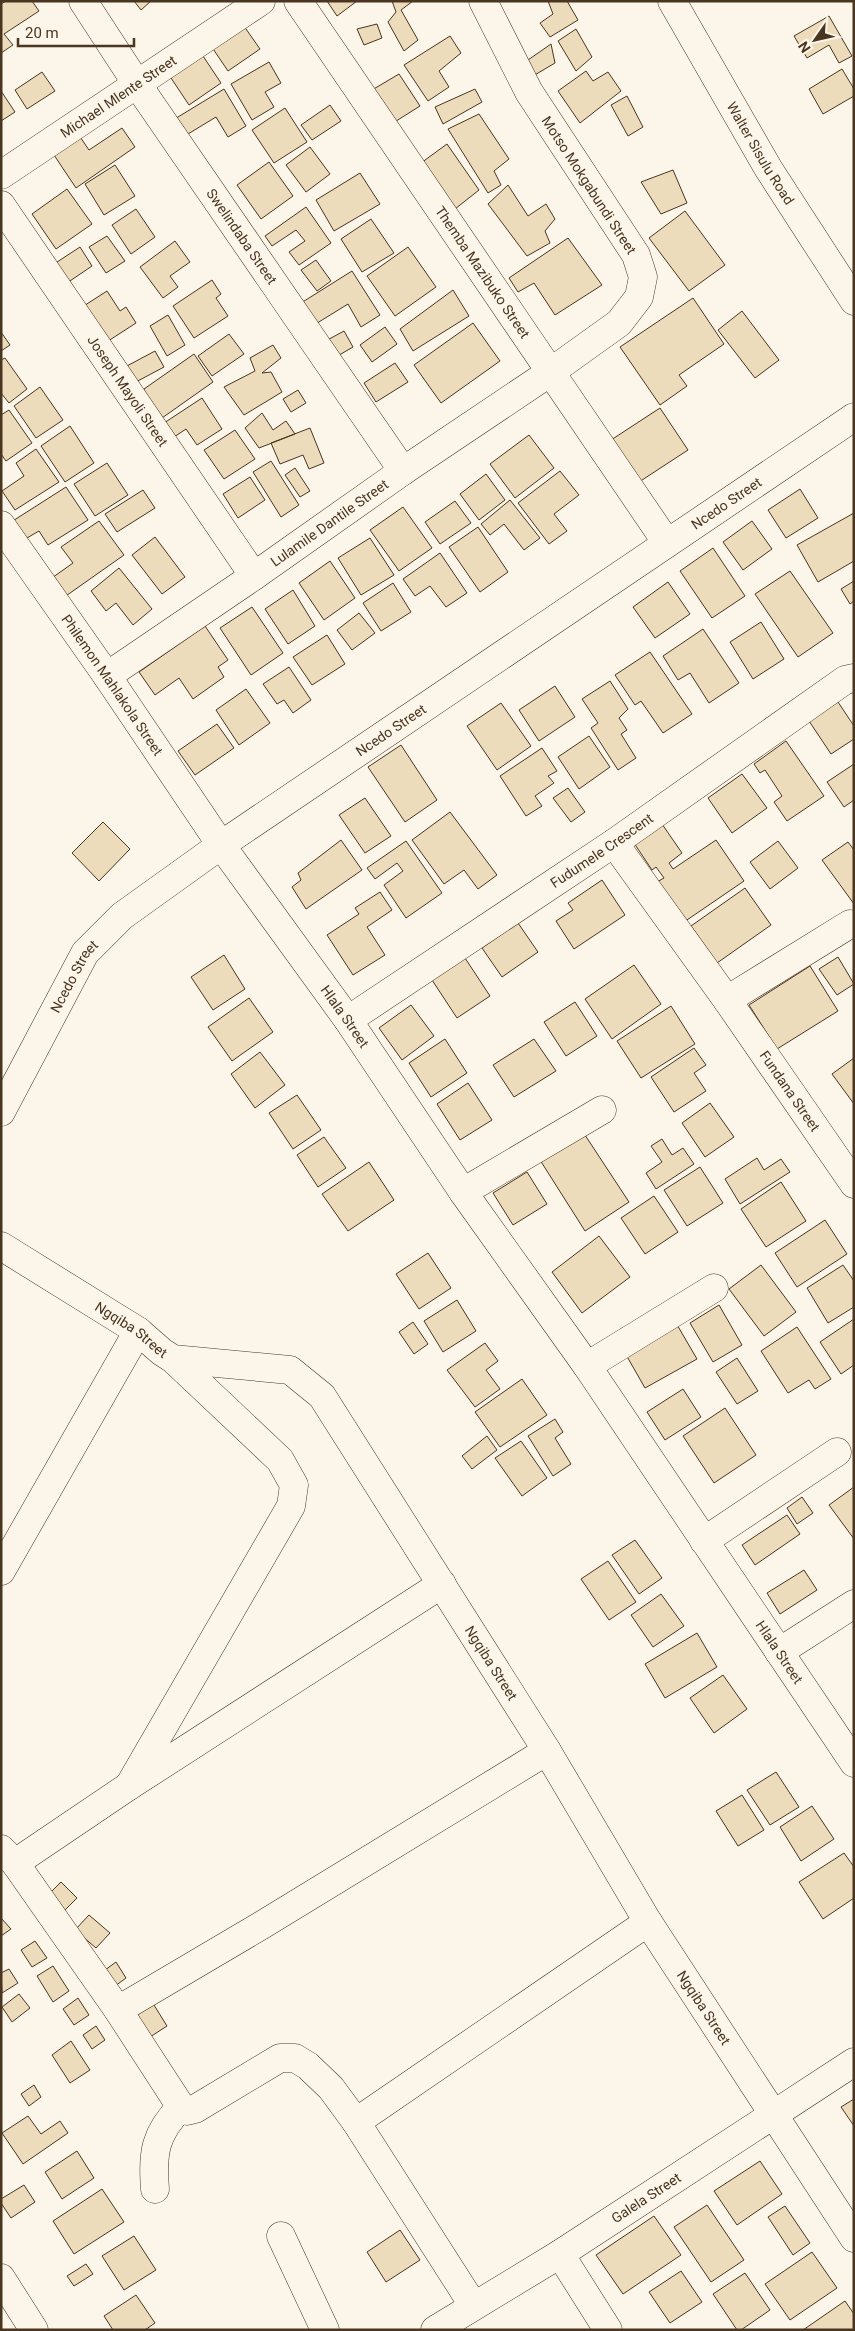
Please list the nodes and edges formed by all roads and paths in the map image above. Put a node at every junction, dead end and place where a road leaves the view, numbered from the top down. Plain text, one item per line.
1 (83, 1) edge
2 (261, 1) edge
3 (298, 1) edge
4 (483, 1) edge
5 (672, 1) edge
6 (136, 84) junction
7 (1, 175) edge
8 (1, 205) edge
9 (854, 301) edge
10 (552, 371) junction
11 (854, 417) edge
12 (403, 471) junction
13 (1, 525) edge
14 (667, 543) junction
15 (254, 576) junction
16 (107, 676) junction
17 (854, 678) edge
18 (614, 843) junction
19 (221, 845) junction
20 (850, 924) dead end
21 (727, 1000) junction
22 (348, 1020) junction
23 (602, 1110) dead end
24 (1, 1112) edge
25 (853, 1182) edge
26 (463, 1192) junction
27 (1, 1246) edge
28 (714, 1288) dead end
29 (138, 1331) junction
30 (173, 1359) junction
31 (587, 1366) junction
32 (837, 1452) dead end
33 (704, 1541) junction
34 (1, 1571) edge
35 (442, 1584) junction
36 (854, 1604) edge
37 (779, 1652) junction
38 (547, 1751) junction
39 (854, 1763) edge
40 (129, 1786) junction
41 (8, 1856) edge
42 (648, 1922) junction
43 (118, 2010) junction
44 (854, 2062) edge
45 (181, 2107) junction
46 (774, 2114) junction
47 (356, 2122) junction
48 (155, 2189) dead end
49 (280, 2236) dead end
50 (854, 2238) edge
51 (560, 2254) junction
52 (1, 2278) edge
53 (473, 2305) junction
54 (34, 2330) edge
55 (325, 2330) edge
56 (435, 2330) edge
57 (608, 2330) edge

1 - 6 street, Swelindaba Street
2 - 6 street, Michael Mlente Street
3 - 10 street, Themba Mazibuko Street
4 - 10 street, Motso Mokgabundi Street
5 - 9 street, Walter Sisulu Road
6 - 7 street, Michael Mlente Street
6 - 12 street, Swelindaba Street
8 - 15 street, Joseph Mayoli Street
10 - 12 street, Lulamile Dantile Street
10 - 14 street, Themba Mazibuko Street
11 - 14 street, Ncedo Street
12 - 15 street, Lulamile Dantile Street
13 - 16 street, Philemon Mahlakola Street
14 - 19 street, Ncedo Street
15 - 16 street, Lulamile Dantile Street
16 - 19 street, Philemon Mahlakola Street
17 - 18 street, Fudumele Crescent
18 - 21 street, Fundana Street
18 - 22 street, Fudumele Crescent
19 - 22 street, Hlala Street
19 - 24 street, Ncedo Street
20 - 21 street
21 - 25 street, Fundana Street
22 - 26 street, Hlala Street
23 - 26 street
26 - 31 street, Hlala Street
27 - 29 street, Ngqiba Street
28 - 31 street
29 - 30 street, Ngqiba Street
29 - 34 street
30 - 35 street, Ngqiba Street
30 - 40 street
31 - 33 street, Hlala Street
32 - 33 street
33 - 37 street, Hlala Street
35 - 38 street, Ngqiba Street
35 - 40 street
36 - 37 street
37 - 39 street, Hlala Street
38 - 42 street, Ngqiba Street
38 - 43 street
40 - 41 street
41 - 43 street
42 - 46 street, Ngqiba Street
42 - 47 street
43 - 45 street
44 - 46 street, Galela Street
45 - 47 street
45 - 48 street
46 - 50 street, Ngqiba Street
46 - 51 street, Galela Street
47 - 53 street
49 - 55 street
51 - 53 street, Galela Street
51 - 57 street
52 - 54 street
53 - 56 street, Galela Street

